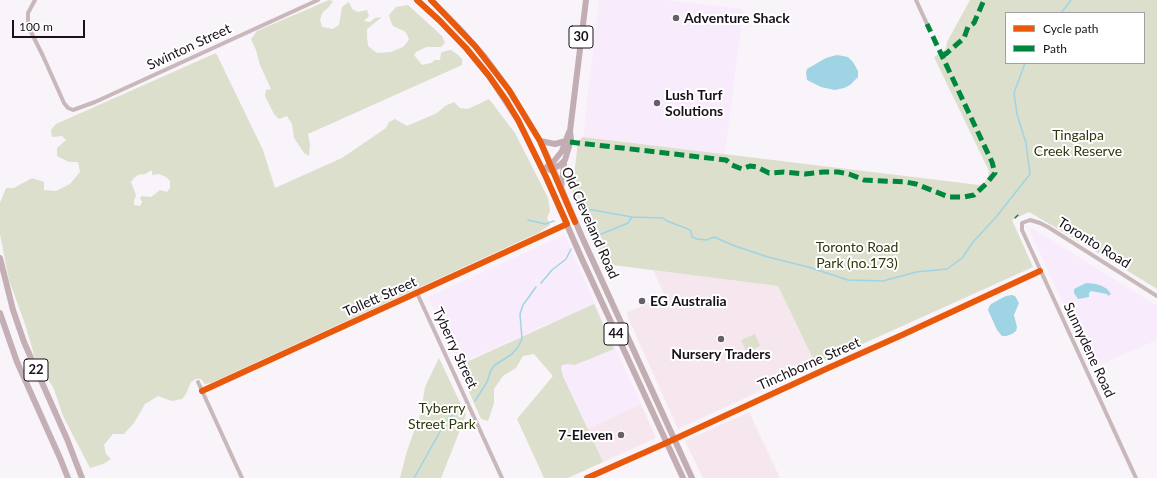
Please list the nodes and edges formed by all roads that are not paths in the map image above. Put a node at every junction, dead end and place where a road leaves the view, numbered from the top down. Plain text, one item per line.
1 (35, 0) edge
2 (318, 0) edge
3 (417, 0) edge
4 (431, 0) edge
5 (586, 0) edge
6 (916, 0) edge
7 (927, 24) dead end
8 (570, 131) junction
9 (566, 141) junction
10 (540, 142) junction
11 (564, 162) junction
12 (552, 166) junction
13 (544, 171) junction
14 (561, 188) junction
15 (567, 224) junction
16 (1022, 230) joint
17 (0, 258) edge
18 (1040, 271) junction
19 (418, 293) junction
20 (1157, 296) edge
21 (0, 313) edge
22 (198, 382) dead end
23 (202, 391) junction
24 (674, 439) junction
25 (666, 443) junction
26 (68, 478) edge
27 (82, 478) edge
28 (242, 478) edge
29 (502, 478) edge
30 (587, 478) edge
31 (682, 478) edge
32 (692, 478) edge
33 (1136, 478) edge

1 - 2 street, Swinton Street
3 - 13 main road, Old Cleveland Road
4 - 10 main road, Old Cleveland Road
5 - 8 main road, 30
6 - 7 street
8 - 9 main road, 30
8 - 11 main road, 30
9 - 10 main road
9 - 12 main road
10 - 12 main road, Old Cleveland Road
11 - 12 main road
11 - 14 main road
12 - 13 main road
12 - 14 main road, Old Cleveland Road
13 - 15 main road, Old Cleveland Road / 44
14 - 24 main road, Old Cleveland Road / 44
15 - 19 street, Tollett Street
15 - 25 main road, Old Cleveland Road / 44
16 - 18 street, Sunnydene Road
16 - 20 street, Toronto Road
17 - 27 highway, 22
18 - 24 street, Tinchborne Street
18 - 33 street, Sunnydene Road
19 - 23 street, Tollett Street
19 - 29 street, Tyberry Street
21 - 26 highway, 22
22 - 23 street
23 - 28 street
24 - 25 street, Tinchborne Street
24 - 32 main road, Old Cleveland Road / 44
25 - 30 street, Tinchborne Street
25 - 31 main road, Old Cleveland Road / 44

